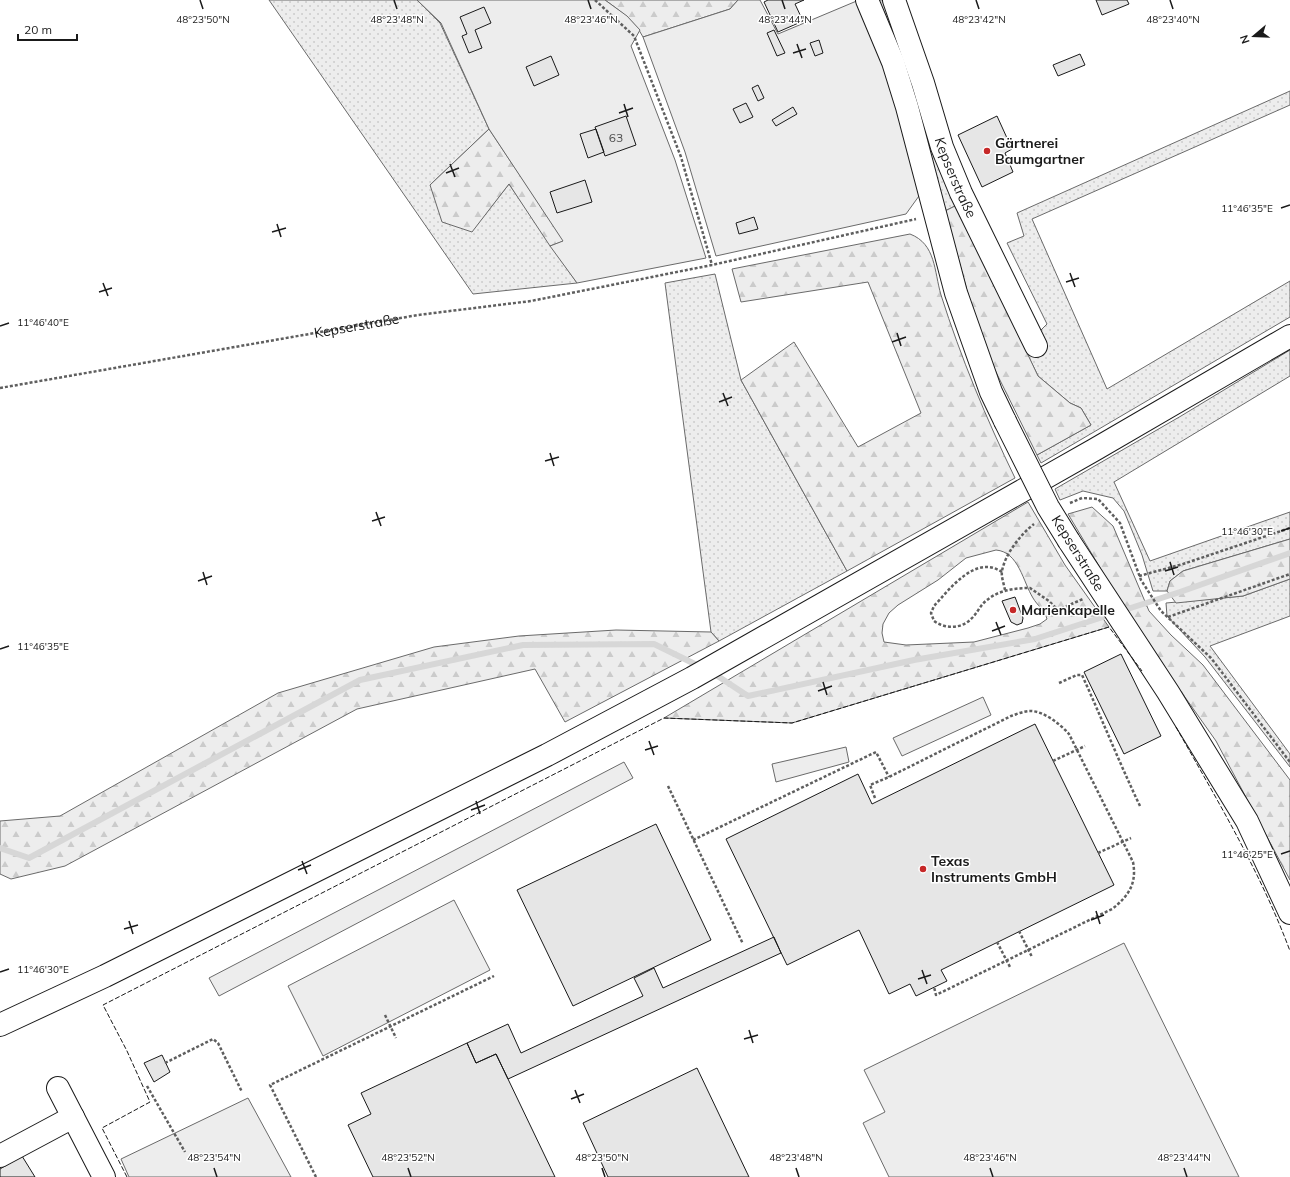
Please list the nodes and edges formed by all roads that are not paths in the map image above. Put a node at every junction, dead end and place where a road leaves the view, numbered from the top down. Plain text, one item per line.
1 (867, 0) edge
2 (894, 0) edge
3 (1290, 336) edge
4 (1036, 346) dead end
5 (1290, 913) edge
6 (0, 1025) edge
7 (58, 1088) dead end
8 (73, 1117) junction
9 (0, 1156) edge
10 (104, 1177) edge

1 - 5 street, Kepserstraße, bridge
2 - 4 street, Kepserstraße
3 - 6 street
7 - 8 street
8 - 9 street
8 - 10 street

